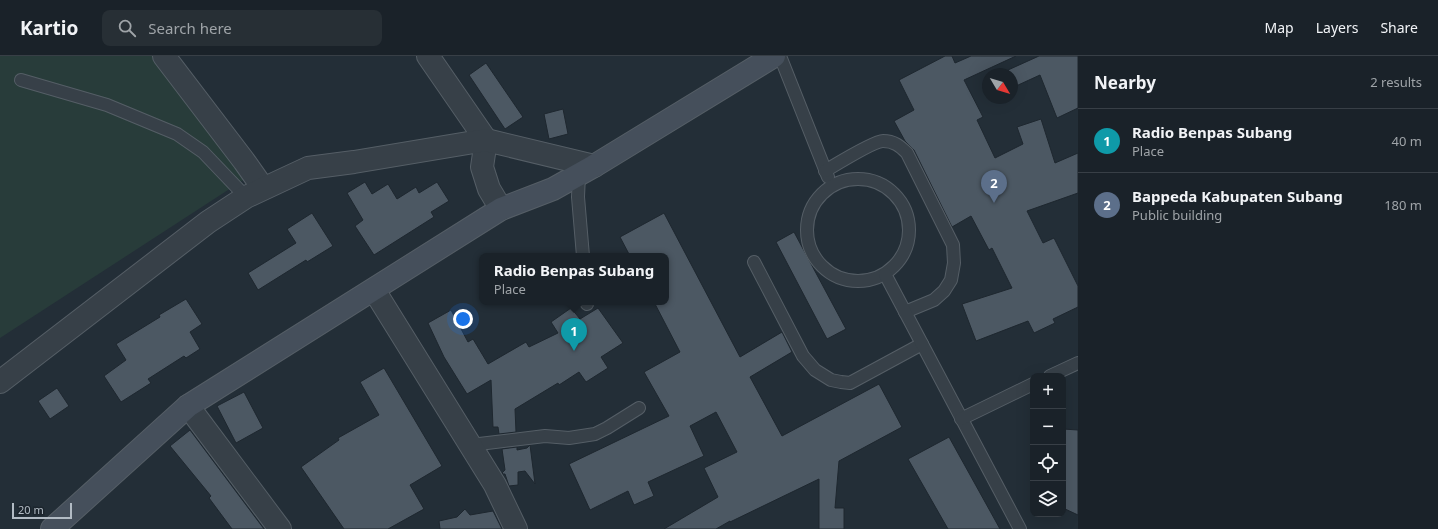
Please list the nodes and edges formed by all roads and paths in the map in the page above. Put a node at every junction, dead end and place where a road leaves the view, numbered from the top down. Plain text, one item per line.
1 (164, 56) edge
2 (428, 56) edge
3 (774, 56) edge
4 (780, 56) edge
5 (21, 80) dead end
6 (486, 140) junction
7 (587, 170) junction
8 (825, 171) junction
9 (833, 187) junction
10 (254, 192) junction
11 (501, 209) junction
12 (583, 253) edge
13 (754, 262) dead end
14 (885, 274) junction
15 (374, 290) junction
16 (905, 312) junction
17 (922, 344) junction
18 (1078, 363) edge
19 (1056, 373) edge
20 (1, 380) edge
21 (1030, 385) edge
22 (188, 406) junction
23 (639, 408) dead end
24 (962, 419) junction
25 (471, 445) junction
26 (62, 526) edge
27 (280, 529) edge
28 (516, 529) edge
29 (1020, 529) edge

1 - 10 street
2 - 6 street
3 - 7 main road
4 - 8 lane
5 - 10 lane
6 - 7 street
6 - 10 street
6 - 11 street
7 - 11 main road
7 - 12 lane
8 - 9 lane
8 - 16 lane
9 - 14 lane
9 - 14 lane
10 - 20 street
11 - 15 main road
13 - 17 lane
14 - 16 lane
15 - 22 main road
15 - 25 street
16 - 17 lane
17 - 24 lane
18 - 19 lane
21 - 24 lane
22 - 26 main road
22 - 27 street
23 - 25 lane
24 - 29 lane
25 - 28 street

